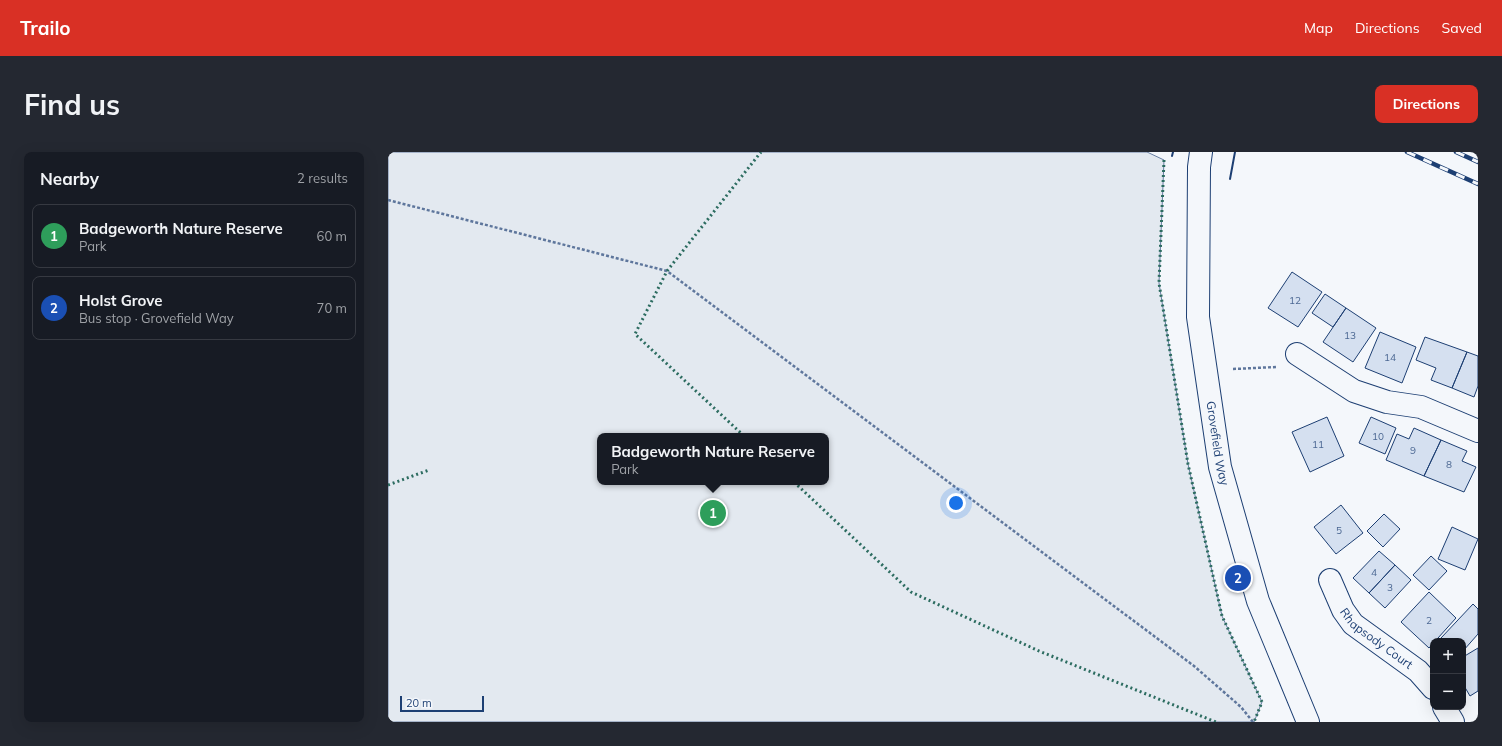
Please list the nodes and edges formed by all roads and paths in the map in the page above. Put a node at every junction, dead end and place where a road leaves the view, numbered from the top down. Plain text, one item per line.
1 (1200, 159) edge
2 (388, 200) edge
3 (1297, 354) dead end
4 (1478, 431) edge
5 (1330, 580) dead end
6 (1430, 685) edge
7 (1446, 710) edge
8 (1253, 722) edge
9 (1308, 722) edge
10 (1453, 722) edge

1 - 9 street, Grovefield Way
2 - 8 path
3 - 4 street
5 - 6 street, Rhapsody Court
7 - 10 street

